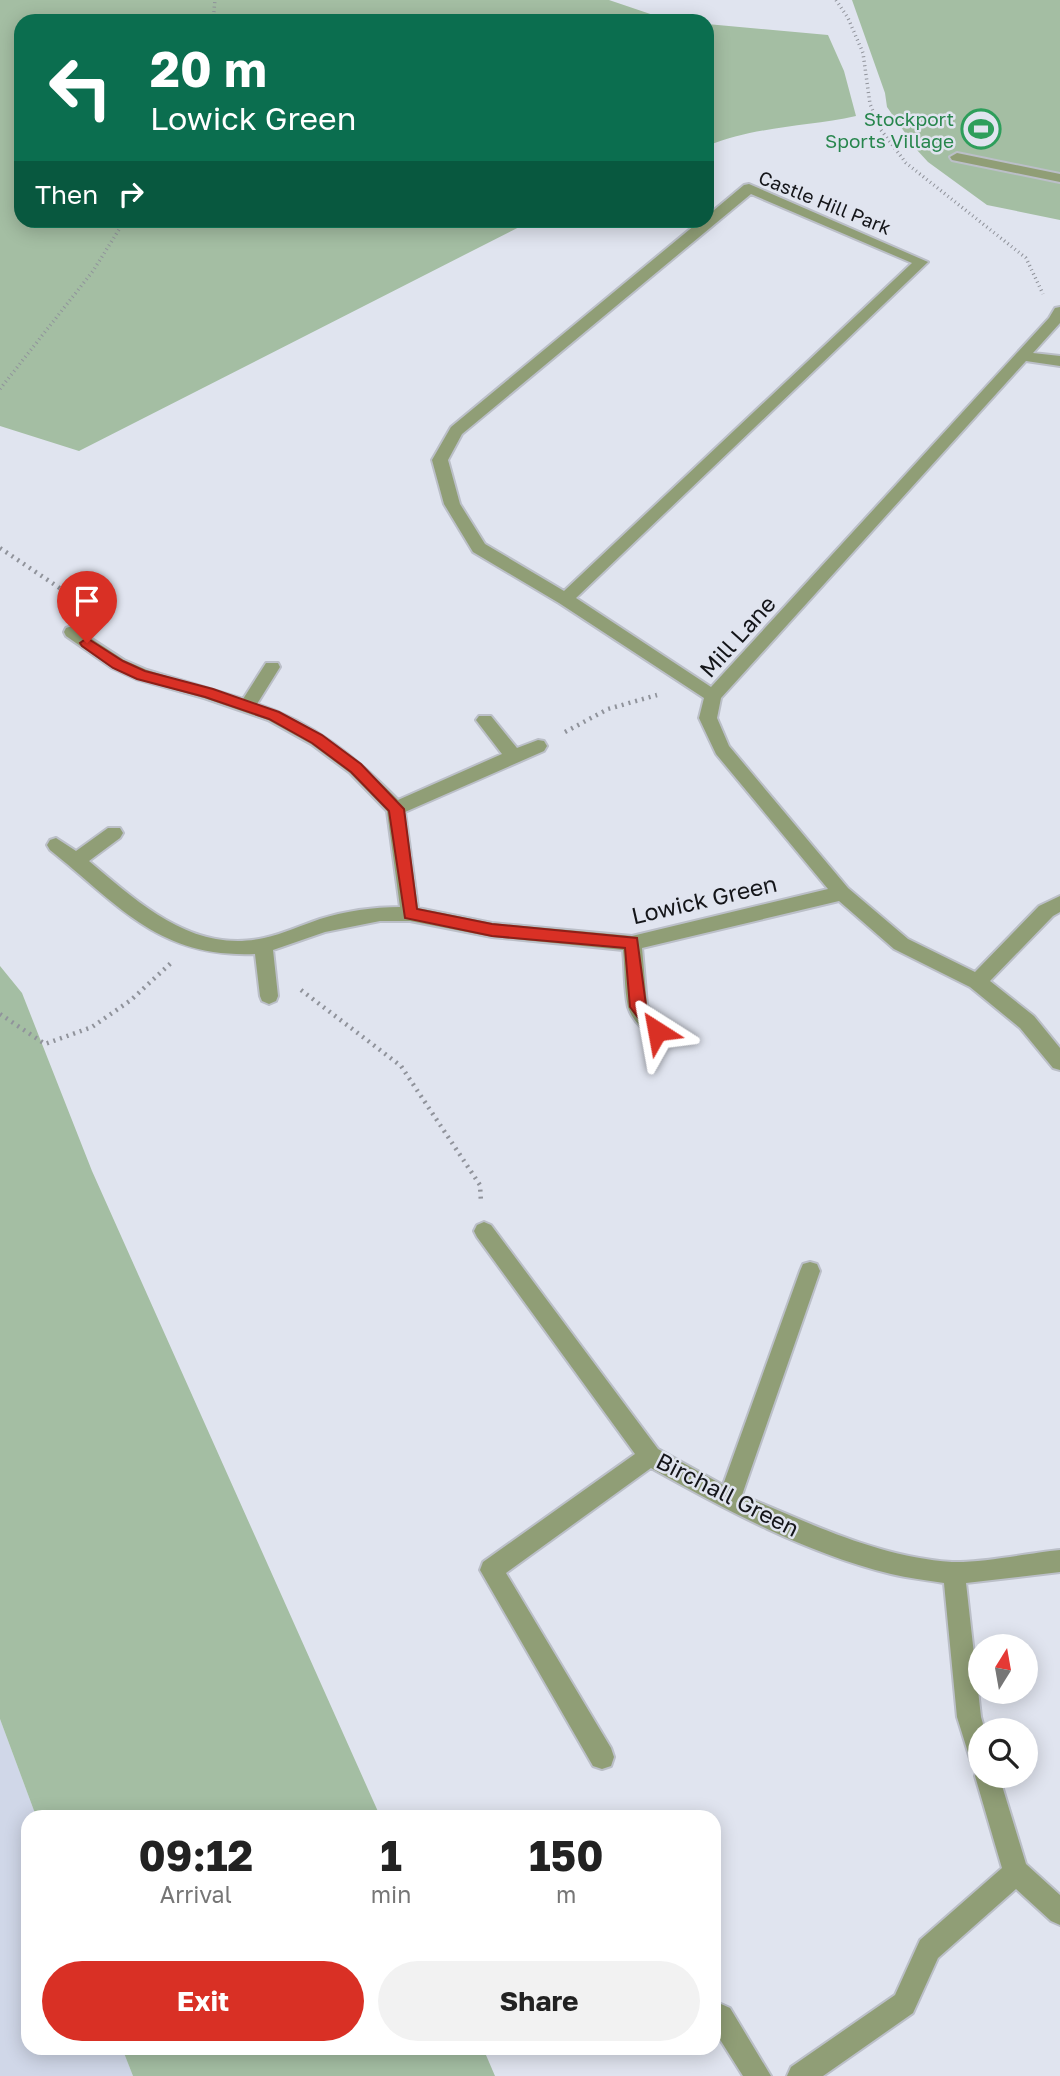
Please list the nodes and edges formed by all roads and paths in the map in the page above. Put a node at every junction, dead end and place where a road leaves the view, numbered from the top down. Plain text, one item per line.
1 (957, 157) dead end
2 (1060, 178) edge
3 (714, 217) edge
4 (120, 228) edge
5 (701, 228) edge
6 (1060, 311) edge
7 (1022, 356) junction
8 (1060, 361) edge
9 (0, 389) edge
10 (0, 548) edge
11 (565, 599) junction
12 (72, 632) joint
13 (272, 667) dead end
14 (713, 696) junction
15 (247, 706) junction
16 (485, 720) dead end
17 (538, 746) joint
18 (514, 757) junction
19 (396, 809) junction
20 (114, 832) dead end
21 (56, 845) dead end
22 (77, 860) junction
23 (842, 892) junction
24 (1060, 903) edge
25 (410, 914) junction
26 (194, 942) junction
27 (632, 943) junction
28 (263, 946) junction
29 (977, 982) junction
30 (268, 988) joint
31 (0, 1014) edge
32 (657, 1031) dead end
33 (1060, 1062) edge
34 (484, 1231) joint
35 (810, 1271) dead end
36 (650, 1456) junction
37 (729, 1500) junction
38 (1060, 1561) edge
39 (954, 1573) junction
40 (969, 1718) edge
41 (601, 1757) dead end
42 (991, 1788) edge
43 (1016, 1872) junction
44 (1060, 1912) edge
45 (721, 2019) edge
46 (758, 2076) edge
47 (800, 2076) edge

1 - 2 street
3 - 11 street, Castle Hill Park
4 - 9 path
5 - 11 street, Castle Hill Park
6 - 7 street, Mill Lane
7 - 8 street
7 - 14 street, Mill Lane
10 - 12 path
11 - 14 street, Castle Hill Park
12 - 15 street
13 - 15 street
14 - 17 path
14 - 23 street, Mill Lane
15 - 19 street
16 - 18 street
17 - 18 street
18 - 19 street
19 - 25 street
20 - 22 street
21 - 22 street, Lowick Green
22 - 26 street, Lowick Green
23 - 27 street, Lowick Green
23 - 29 street, Mill Lane
24 - 29 street
25 - 27 street, Lowick Green
25 - 28 street, Lowick Green
26 - 28 street, Lowick Green
26 - 31 path
27 - 32 street
28 - 30 street
29 - 33 street, Mill Lane
30 - 34 path
34 - 36 street, Birchall Green
35 - 37 street
36 - 37 street, Birchall Green
36 - 41 street
37 - 39 street, Birchall Green
38 - 39 street, Birchall Green
39 - 40 street
42 - 43 street
43 - 44 street
43 - 47 street
45 - 46 street

